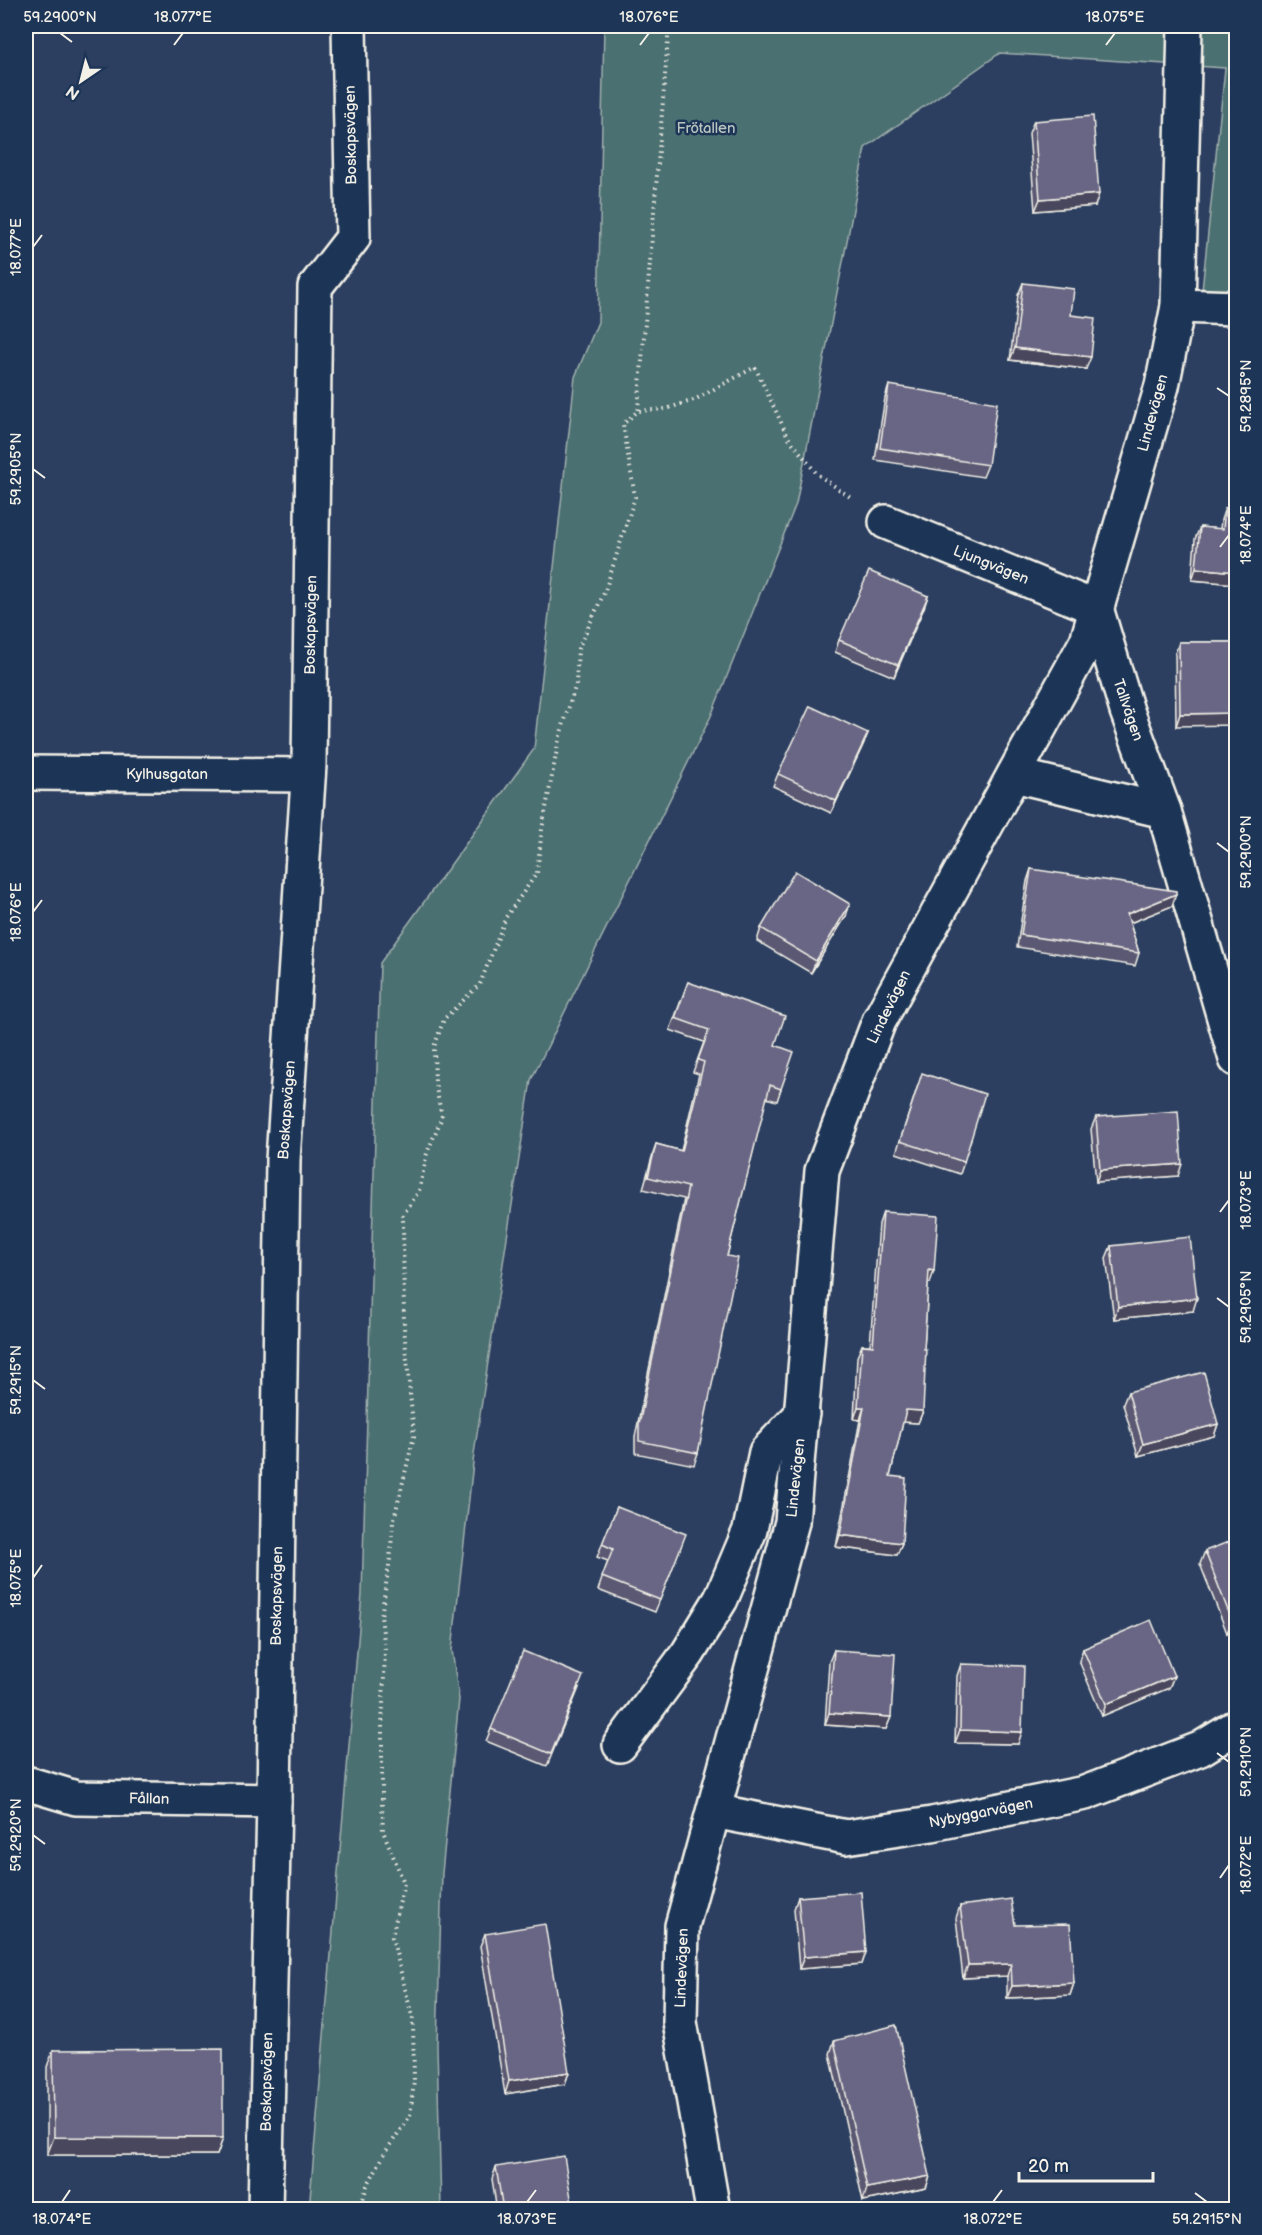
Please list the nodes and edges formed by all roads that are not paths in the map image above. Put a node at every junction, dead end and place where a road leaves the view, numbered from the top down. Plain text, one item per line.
1 (350, 26) edge
2 (1185, 26) edge
3 (1179, 306) junction
4 (1236, 308) edge
5 (885, 522) road end
6 (1096, 608) junction
7 (26, 773) edge
8 (308, 775) junction
9 (1014, 775) junction
10 (1164, 811) junction
11 (1236, 1059) edge
12 (802, 1414) junction
13 (1236, 1727) edge
14 (620, 1744) dead end
15 (26, 1784) edge
16 (274, 1801) junction
17 (714, 1811) junction
18 (264, 2210) edge
19 (713, 2210) edge

1 - 8 street, Boskapsvägen
2 - 3 street, Lindevägen
3 - 4 street
3 - 6 street, Lindevägen
5 - 6 street, Ljungvägen
6 - 9 street, Lindevägen
6 - 10 street, Tallvägen
7 - 8 street, Kylhusgatan
8 - 16 street, Boskapsvägen
9 - 10 street
9 - 12 street, Lindevägen
10 - 11 street
12 - 14 street
12 - 17 street, Lindevägen
13 - 17 street, Nybyggarvägen
15 - 16 street, Fållan
16 - 18 street, Boskapsvägen
17 - 19 street, Lindevägen

